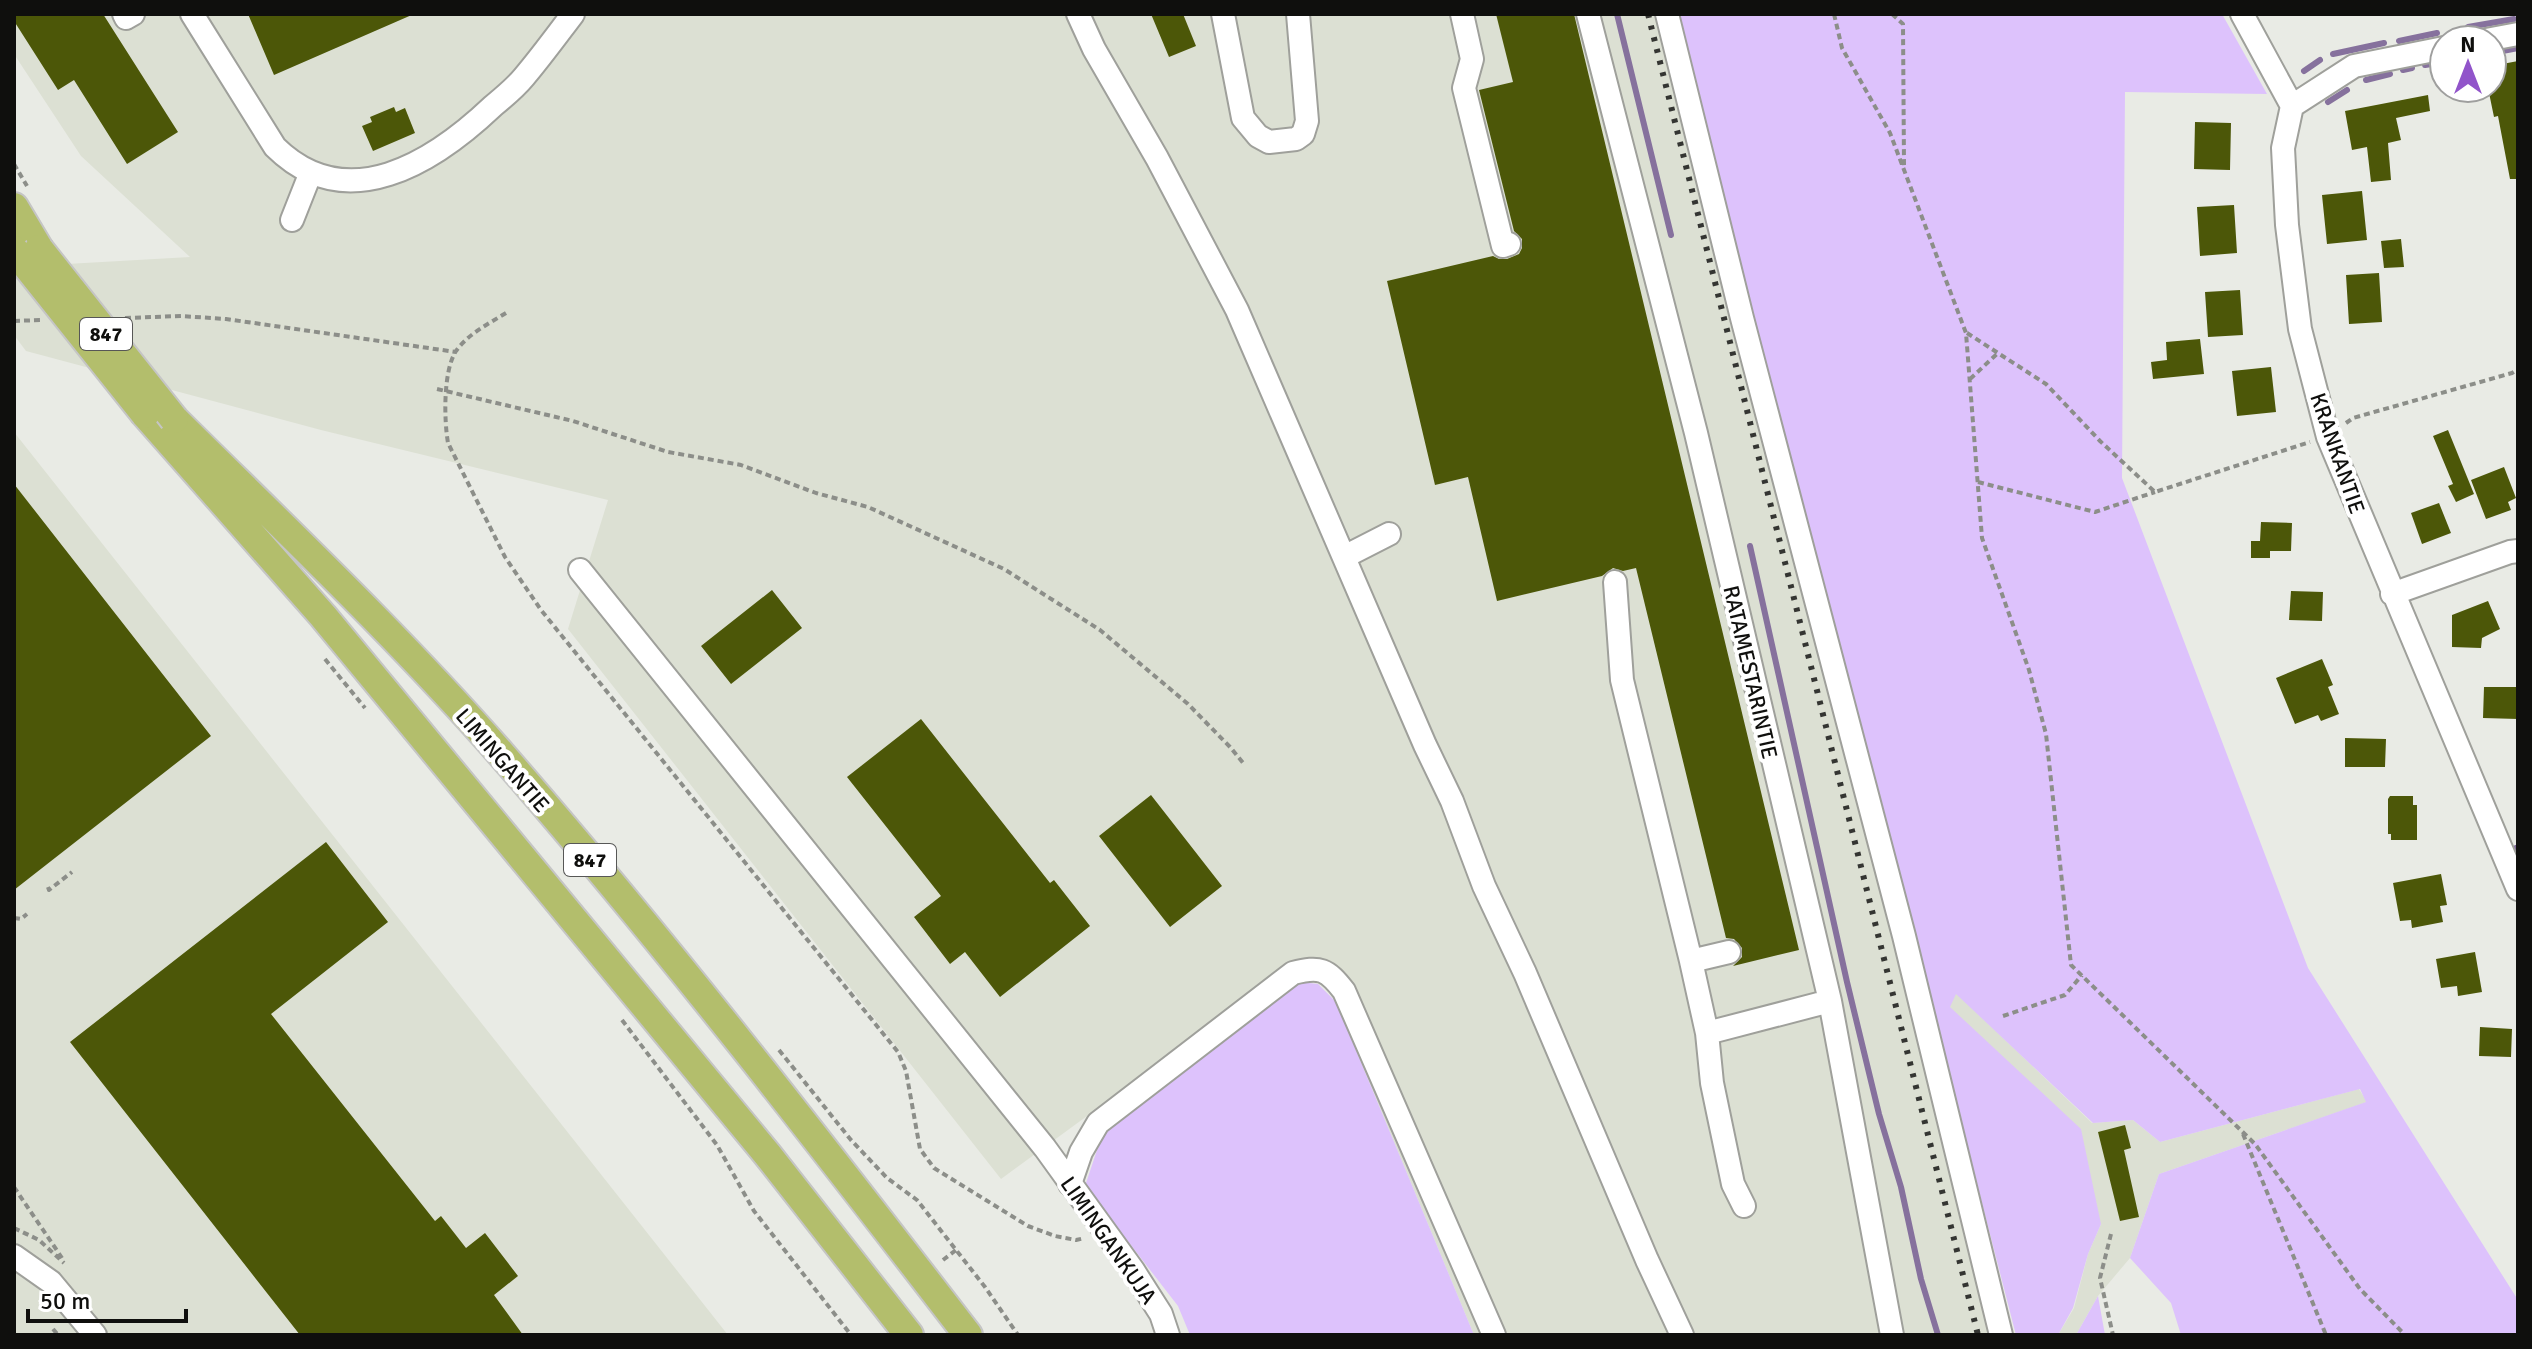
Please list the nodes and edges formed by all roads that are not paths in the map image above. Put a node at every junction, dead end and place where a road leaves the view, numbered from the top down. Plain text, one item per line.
1 (124, 14) edge
2 (133, 14) edge
3 (192, 14) edge
4 (573, 14) edge
5 (1078, 14) edge
6 (1223, 14) edge
7 (1298, 14) edge
8 (1462, 14) edge
9 (1588, 14) edge
10 (1667, 14) edge
11 (2242, 14) edge
12 (2428, 51) edge
13 (2292, 106) junction
14 (311, 172) junction
15 (14, 207) edge
16 (292, 220) dead end
17 (1509, 244) dead end
18 (26, 250) edge
19 (1389, 534) dead end
20 (2518, 551) edge
21 (1344, 557) junction
22 (580, 570) dead end
23 (1615, 582) dead end
24 (2392, 594) junction
25 (2518, 889) edge
26 (1729, 952) dead end
27 (1691, 961) junction
28 (1830, 1001) junction
29 (1707, 1033) junction
30 (1070, 1184) junction
31 (1744, 1206) dead end
32 (14, 1256) edge
33 (95, 1335) edge
34 (909, 1335) edge
35 (968, 1335) edge
36 (1168, 1335) edge
37 (1494, 1335) edge
38 (1682, 1335) edge
39 (1892, 1335) edge
40 (2001, 1335) edge

1 - 2 street
3 - 14 street
4 - 14 street
5 - 21 street
6 - 7 street
8 - 17 street
9 - 28 street, RATAMESTARINTIE
10 - 40 street
11 - 13 street
12 - 13 street
13 - 24 street, KRANKANTIE
14 - 16 street
15 - 18 main road, LIMINGANTIE / 847
18 - 34 main road, LIMINGANTIE / 847, bridge
18 - 35 main road, LIMINGANTIE / 847, bridge
19 - 21 street
20 - 24 street
21 - 38 street
22 - 30 street, LIMINGANKUJA
23 - 27 street
24 - 25 street, KRANKANTIE
26 - 27 street
27 - 29 street
28 - 29 street
28 - 39 street, RATAMESTARINTIE
29 - 31 street
30 - 36 street, LIMINGANKUJA
30 - 37 street
32 - 33 street

